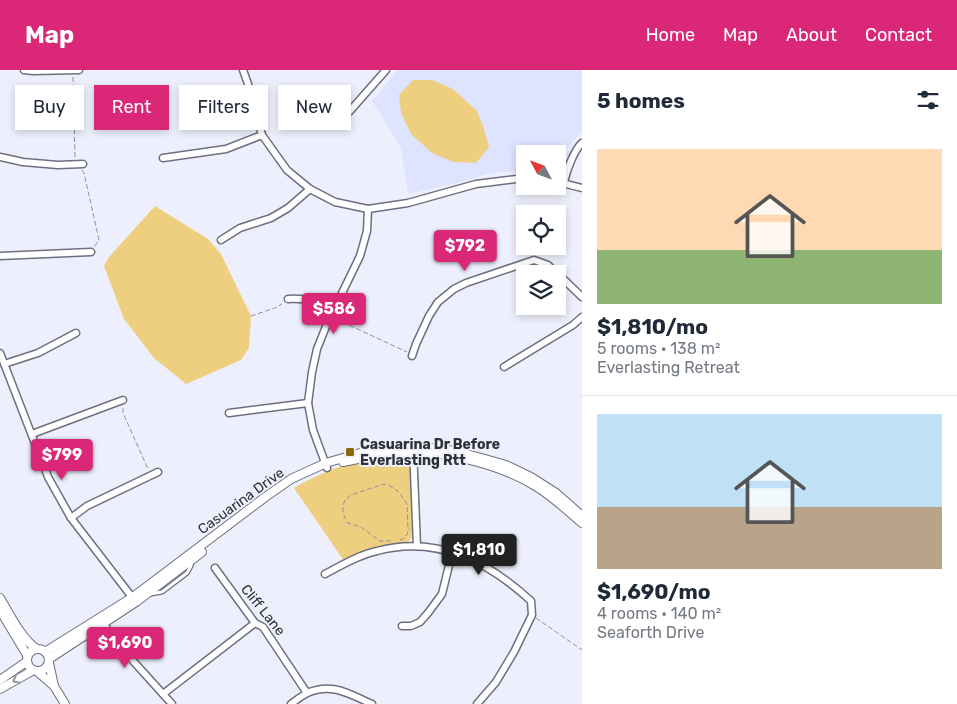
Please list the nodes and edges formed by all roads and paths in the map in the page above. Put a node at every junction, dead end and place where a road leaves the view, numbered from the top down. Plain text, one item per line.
1 (24, 70) edge
2 (80, 70) edge
3 (243, 70) edge
4 (386, 70) edge
5 (351, 110) edge
6 (262, 135) junction
7 (582, 143) edge
8 (0, 157) edge
9 (163, 158) dead end
10 (83, 164) dead end
11 (566, 173) edge
12 (516, 179) edge
13 (566, 184) edge
14 (582, 188) edge
15 (310, 189) junction
16 (368, 209) junction
17 (221, 240) dead end
18 (91, 252) dead end
19 (0, 256) edge
20 (519, 265) edge
21 (548, 265) edge
22 (516, 266) edge
23 (566, 282) edge
24 (582, 297) edge
25 (288, 300) joint
26 (335, 308) junction
27 (251, 316) dead end
28 (331, 317) junction
29 (582, 317) edge
30 (76, 333) dead end
31 (0, 353) edge
32 (412, 356) joint
33 (4, 364) junction
34 (504, 367) dead end
35 (123, 400) joint
36 (308, 403) junction
37 (229, 413) dead end
38 (32, 434) junction
39 (413, 450) junction
40 (327, 465) junction
41 (158, 472) dead end
42 (151, 476) junction
43 (582, 516) edge
44 (71, 518) junction
45 (582, 522) edge
46 (408, 529) junction
47 (416, 530) junction
48 (391, 541) dead end
49 (397, 541) dead end
50 (416, 546) junction
51 (452, 553) junction
52 (215, 568) dead end
53 (325, 574) dead end
54 (0, 598) edge
55 (134, 599) junction
56 (0, 610) edge
57 (532, 615) junction
58 (101, 621) junction
59 (255, 623) junction
60 (402, 626) dead end
61 (37, 649) junction
62 (582, 650) edge
63 (48, 658) junction
64 (27, 659) junction
65 (35, 671) junction
66 (0, 680) edge
67 (54, 686) junction
68 (0, 689) edge
69 (307, 693) junction
70 (163, 694) junction
71 (65, 704) edge
72 (172, 704) edge
73 (291, 704) edge
74 (372, 704) edge
75 (476, 704) edge

1 - 2 street
3 - 6 street
4 - 5 street
6 - 9 street
6 - 15 street
7 - 11 street
8 - 10 street
12 - 16 street
13 - 14 street
15 - 16 street
15 - 17 street
16 - 26 street
18 - 19 street
20 - 21 street
22 - 32 street
23 - 24 street
25 - 26 street
25 - 27 path
26 - 28 street
28 - 32 path
28 - 36 street
29 - 34 street
30 - 33 street
31 - 33 street
33 - 38 street
35 - 38 street
35 - 42 path
36 - 37 street
36 - 40 street
38 - 44 street
39 - 40 street, Casuarina Drive
39 - 43 street, Casuarina Drive
39 - 45 street, Casuarina Drive
39 - 47 street
40 - 55 street, Casuarina Drive
40 - 55 street, Casuarina Drive
41 - 42 street
42 - 44 street
44 - 55 street
46 - 47 path
46 - 48 path
46 - 49 path
47 - 50 street
50 - 51 street
50 - 53 street
51 - 57 street
51 - 60 street
52 - 59 street, Cliff Lane
54 - 61 street
55 - 58 street, Casuarina Drive
56 - 64 street
57 - 62 path
57 - 75 street
58 - 63 street, Casuarina Drive
58 - 70 street
59 - 69 street, Cliff Lane
59 - 70 street
61 - 63 street
61 - 64 street
63 - 65 street
63 - 67 street
64 - 65 street
64 - 66 street
65 - 67 street
65 -> 68 street
67 - 71 street
69 - 73 street
69 - 74 street
70 - 72 street

